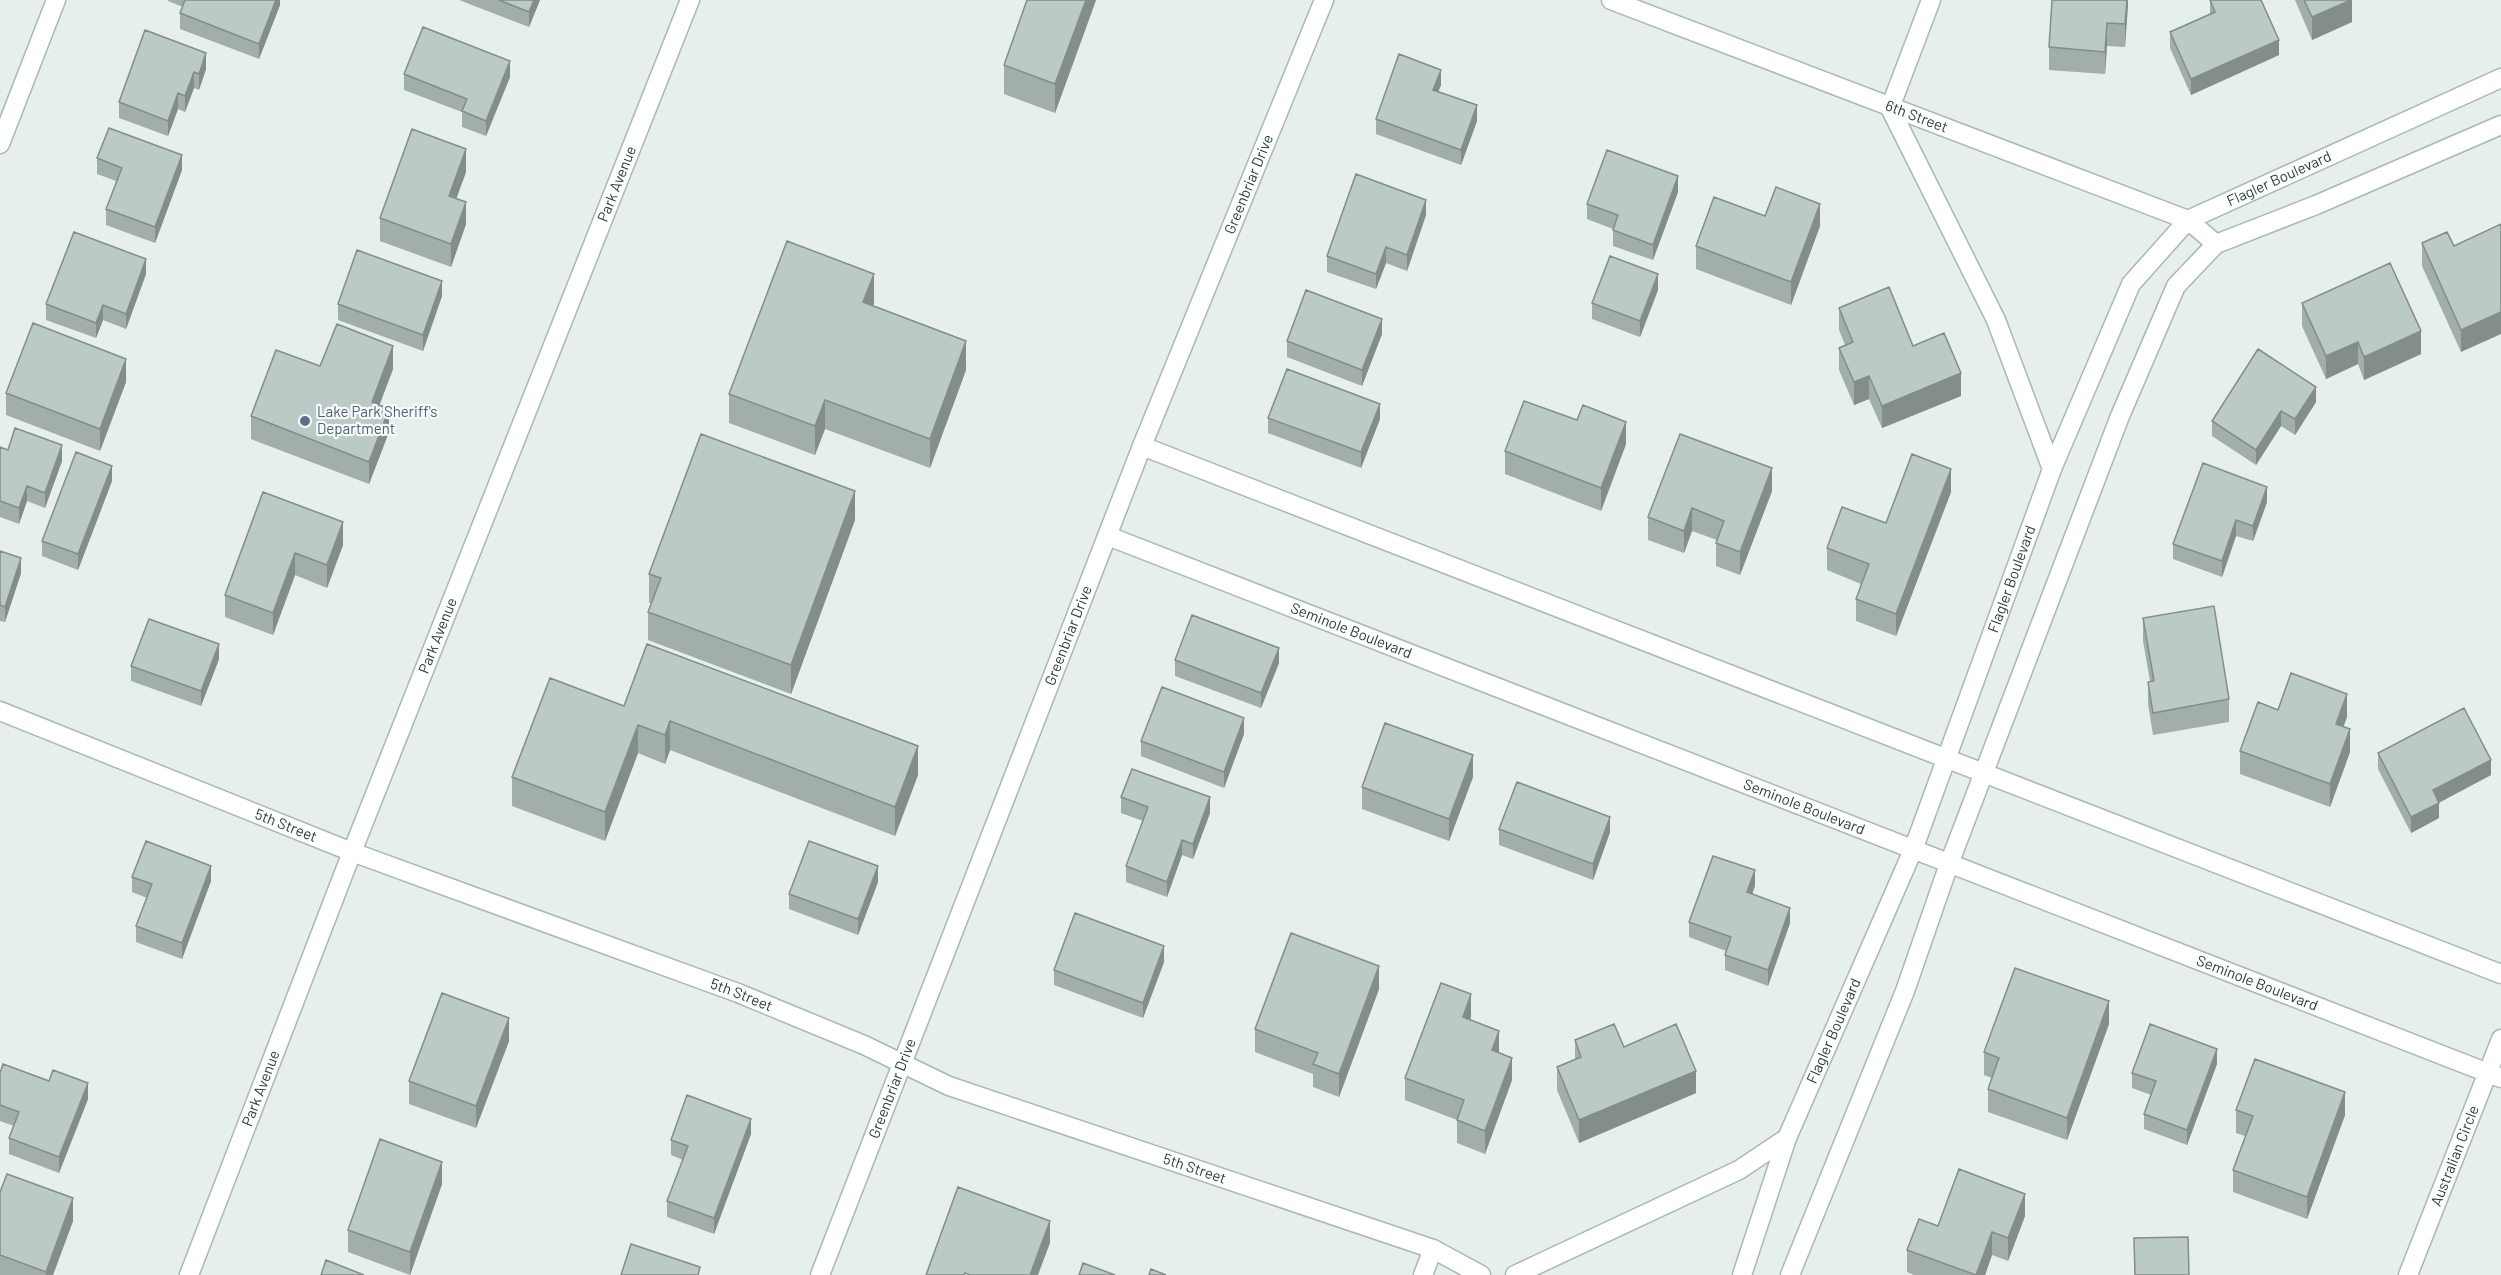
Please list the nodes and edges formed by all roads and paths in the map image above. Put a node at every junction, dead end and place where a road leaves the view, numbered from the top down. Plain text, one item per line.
1 (56, 0) edge
2 (690, 0) edge
3 (1324, 0) edge
4 (1611, 0) edge
5 (1931, 0) edge
6 (2501, 78) edge
7 (1890, 108) junction
8 (2501, 125) edge
9 (0, 144) edge
10 (2188, 220) junction
11 (2216, 244) junction
12 (1142, 446) junction
13 (2052, 469) junction
14 (1108, 536) junction
15 (0, 711) edge
16 (1947, 758) junction
17 (1985, 773) junction
18 (1913, 850) junction
19 (352, 852) junction
20 (1949, 864) junction
21 (2501, 974) edge
22 (2501, 1039) edge
23 (903, 1063) junction
24 (2495, 1076) edge
25 (1787, 1138) junction
26 (1433, 1250) junction
27 (189, 1275) edge
28 (820, 1275) edge
29 (1423, 1275) edge
30 (1481, 1275) edge
31 (1515, 1275) edge
32 (1742, 1275) edge
33 (1790, 1275) edge
34 (2408, 1275) edge

1 - 9 street
2 - 19 street, Park Avenue
3 - 12 street, Greenbriar Drive
4 - 7 street, 6th Street
5 - 7 street
6 - 10 street, Flagler Boulevard
7 - 10 street, 6th Street
7 - 13 street
8 - 11 street
10 - 11 street, 6th Street
10 - 13 street, Flagler Boulevard
11 - 17 street
12 - 14 street, Greenbriar Drive
12 - 16 street
13 - 16 street, Flagler Boulevard
14 - 18 street, Seminole Boulevard
14 - 23 street, Greenbriar Drive
15 - 19 street, 5th Street
16 - 17 street
16 - 18 street, Flagler Boulevard
17 - 20 street
17 - 21 street
18 - 20 street, Seminole Boulevard
18 - 25 street, Flagler Boulevard
19 - 23 street, 5th Street
19 - 27 street, Park Avenue
20 - 24 street, Seminole Boulevard
20 - 33 street
22 - 24 street, Australian Circle
23 - 26 street, 5th Street
23 - 28 street, Greenbriar Drive
24 - 34 street, Australian Circle
25 - 31 street
25 - 32 street, Flagler Boulevard
26 - 29 street
26 - 30 street, 5th Street

